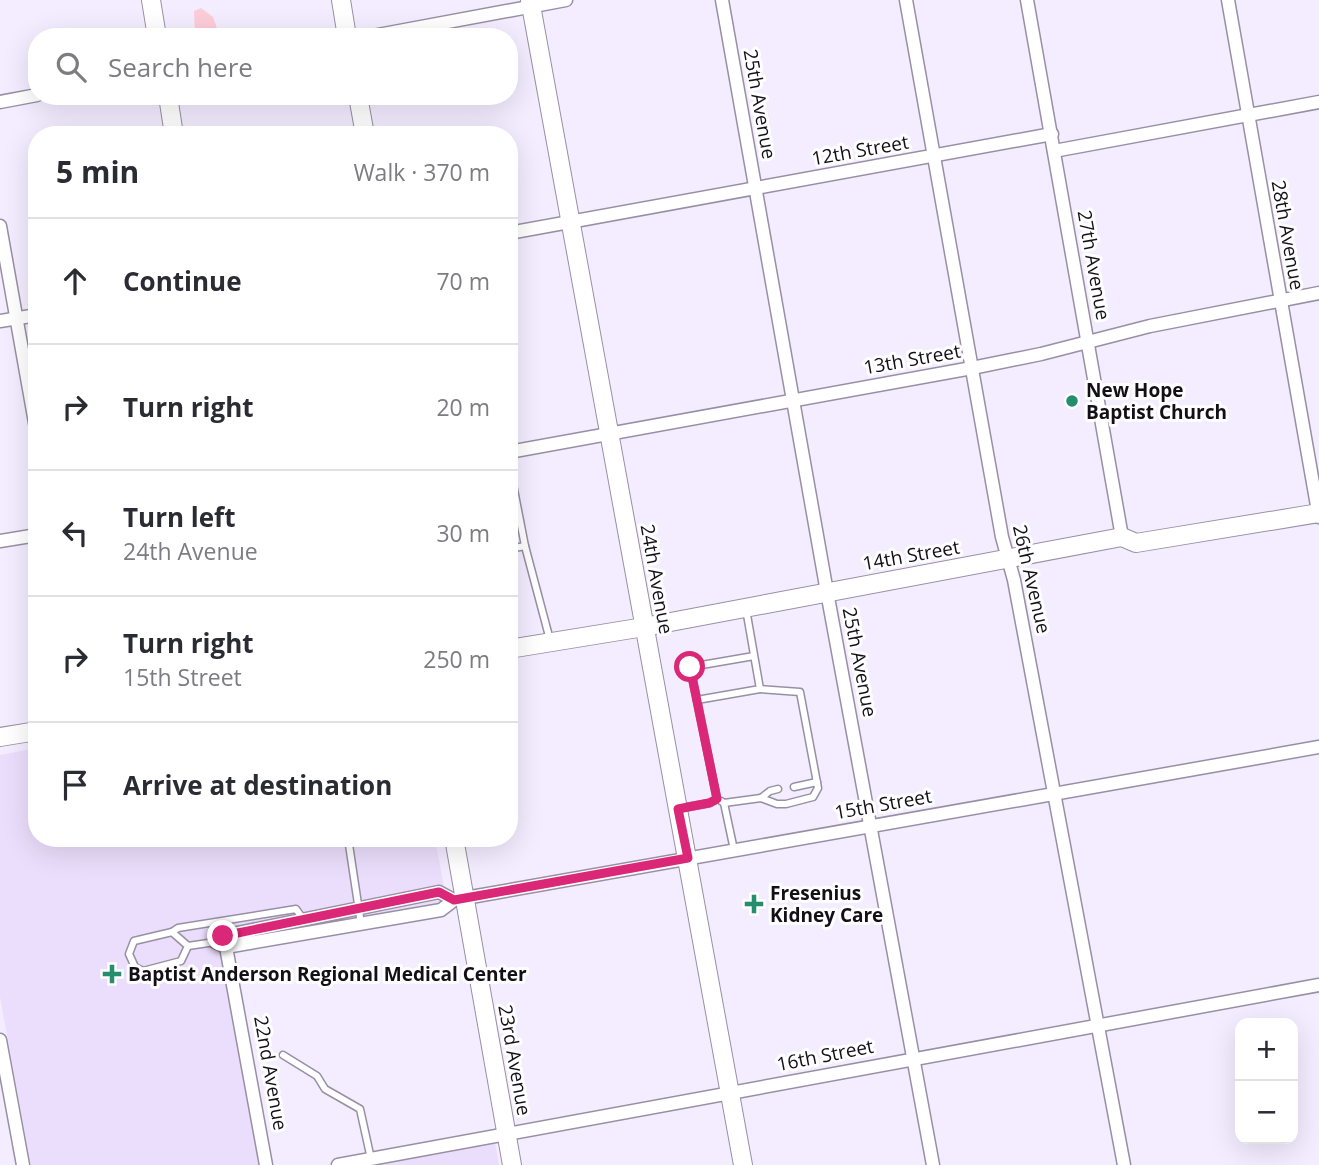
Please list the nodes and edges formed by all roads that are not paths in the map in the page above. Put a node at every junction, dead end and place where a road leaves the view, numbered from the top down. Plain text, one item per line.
1 (150, 0) edge
2 (341, 0) edge
3 (566, 0) edge
4 (722, 0) edge
5 (906, 0) edge
6 (1027, 0) edge
7 (1228, 0) edge
8 (531, 3) edge
9 (155, 28) edge
10 (346, 28) edge
11 (410, 28) edge
12 (28, 97) edge
13 (0, 102) edge
14 (1319, 102) edge
15 (169, 105) edge
16 (360, 105) edge
17 (1248, 115) junction
18 (172, 126) edge
19 (363, 126) edge
20 (1052, 134) junction
21 (1054, 150) junction
22 (933, 156) junction
23 (756, 188) junction
24 (571, 222) junction
25 (0, 226) edge
26 (518, 231) edge
27 (1319, 293) edge
28 (1279, 300) junction
29 (28, 316) edge
30 (16, 318) junction
31 (0, 321) edge
32 (1087, 341) junction
33 (972, 368) junction
34 (28, 384) edge
35 (794, 400) junction
36 (610, 435) junction
37 (518, 450) edge
38 (518, 510) edge
39 (1319, 514) edge
40 (28, 536) edge
41 (1122, 537) junction
42 (0, 541) edge
43 (525, 546) junction
44 (518, 547) edge
45 (1008, 559) junction
46 (827, 592) junction
47 (745, 608) junction
48 (643, 627) junction
49 (550, 642) junction
50 (518, 647) edge
51 (754, 656) junction
52 (760, 688) junction
53 (697, 700) junction
54 (28, 732) edge
55 (0, 737) edge
56 (1319, 747) edge
57 (817, 782) junction
58 (794, 787) dead end
59 (778, 789) dead end
60 (1056, 794) junction
61 (761, 798) junction
62 (717, 799) junction
63 (724, 803) junction
64 (678, 809) junction
65 (871, 825) junction
66 (349, 847) edge
67 (455, 847) edge
68 (734, 850) junction
69 (688, 858) junction
70 (459, 899) junction
71 (359, 907) junction
72 (303, 919) junction
73 (361, 924) junction
74 (172, 932) junction
75 (220, 944) junction
76 (188, 946) junction
77 (1319, 985) edge
78 (1099, 1024) junction
79 (0, 1040) edge
80 (283, 1055) dead end
81 (913, 1058) junction
82 (730, 1092) junction
83 (506, 1133) junction
84 (371, 1159) junction
85 (23, 1165) edge
86 (266, 1165) edge
87 (338, 1165) edge
88 (512, 1165) edge
89 (743, 1165) edge
90 (933, 1165) edge
91 (1124, 1165) edge

1 - 9 main road
2 - 10 main road
3 - 8 street
4 - 23 street, 25th Avenue
5 - 22 street, 26th Avenue
6 - 20 street, 27th Avenue
7 - 17 street, 28th Avenue
8 - 11 street
8 - 24 main road, 24th Avenue
12 - 13 street
14 - 17 street
15 - 18 main road
16 - 19 main road
17 - 21 street
17 - 28 street, 28th Avenue
20 - 21 street, 27th Avenue
20 - 22 street, 12th Street
21 - 32 street, 27th Avenue
22 - 23 street, 12th Street
22 - 33 street, 26th Avenue
23 - 24 street, 12th Street
23 - 35 street, 25th Avenue
24 - 26 street, 12th Street
24 - 36 main road, 24th Avenue
25 - 30 street
27 - 28 street, 13th Street
28 - 32 street, 13th Street
28 - 39 street, 28th Avenue
29 - 30 street
30 - 31 street
30 - 34 street
32 - 33 street, 13th Street
32 - 41 street, 27th Avenue
33 - 35 street, 13th Street
33 - 45 street, 26th Avenue
35 - 36 street, 13th Street
35 - 46 street, 25th Avenue
36 - 37 street, 13th Street
36 - 48 main road, 24th Avenue
38 - 43 lane
39 - 41 main road, 14th Street
40 - 42 street
41 - 45 main road, 14th Street
43 - 44 lane
43 - 49 lane
45 - 46 main road, 14th Street
45 - 60 street, 26th Avenue
46 - 47 main road, 14th Street
46 - 65 street, 25th Avenue
47 - 48 main road, 14th Street
47 - 51 lane
48 - 49 main road, 14th Street
48 - 64 main road, 24th Avenue
49 - 50 main road, 14th Street
51 - 52 lane
51 - 53 lane
52 - 53 lane
52 - 57 lane
53 - 62 lane
54 - 55 main road
56 - 60 street, 15th Street
57 - 58 lane
57 - 61 lane
59 - 61 lane
60 - 65 street, 15th Street
60 - 78 street, 26th Avenue
61 - 63 lane
62 - 63 lane
62 - 64 lane
63 - 68 lane
64 - 69 main road, 24th Avenue
65 - 68 street, 15th Street
65 - 81 street, 25th Avenue
66 - 71 lane
67 - 70 main road, 23rd Avenue
68 - 69 street, 15th Street
69 - 70 street, 15th Street
69 - 82 main road, 24th Avenue
70 - 71 street, 15th Street
70 - 73 street, 15th Street
70 - 83 main road, 23rd Avenue
71 - 72 street, 15th Street
71 - 73 lane
72 - 74 lane
72 - 75 street, 15th Street
73 - 75 street, 15th Street
74 - 76 lane
74 - 76 lane
75 - 76 lane
75 - 86 street, 22nd Avenue
77 - 78 street, 16th Street
78 - 81 street, 16th Street
78 - 91 street, 26th Avenue
79 - 85 street
80 - 84 lane
81 - 82 street, 16th Street
81 - 90 street, 25th Avenue
82 - 83 street, 16th Street
82 - 89 main road, 24th Avenue
83 - 84 street, 16th Street
83 - 88 main road, 23rd Avenue
84 - 87 street, 16th Street

